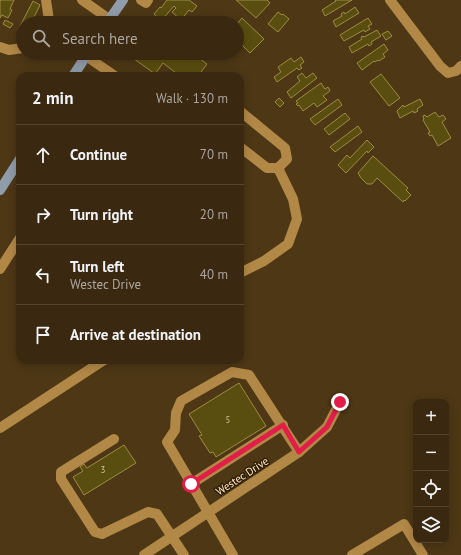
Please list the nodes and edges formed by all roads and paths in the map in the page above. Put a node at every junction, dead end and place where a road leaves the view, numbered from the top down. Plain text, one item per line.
1 (46, 0) edge
2 (82, 0) edge
3 (123, 0) edge
4 (141, 0) edge
5 (148, 0) edge
6 (390, 0) edge
7 (48, 16) edge
8 (102, 16) edge
9 (112, 16) edge
10 (0, 47) edge
11 (16, 49) edge
12 (83, 60) edge
13 (95, 60) edge
14 (461, 66) edge
15 (76, 72) edge
16 (110, 72) edge
17 (244, 114) edge
18 (244, 150) edge
19 (16, 165) edge
20 (278, 168) junction
21 (0, 190) edge
22 (16, 244) edge
23 (0, 269) edge
24 (244, 271) edge
25 (98, 364) edge
26 (340, 402) dead end
27 (283, 425) junction
28 (0, 428) edge
29 (114, 440) dead end
30 (299, 452) junction
31 (191, 484) junction
32 (208, 513) junction
33 (172, 536) junction
34 (144, 555) edge
35 (184, 555) edge
36 (233, 555) edge
37 (352, 555) edge
38 (423, 555) edge

1 - 7 street
2 - 8 street
3 - 9 main road
4 - 5 street
6 - 14 street
10 - 11 street
12 - 15 main road
13 - 16 street
17 - 20 street
18 - 20 street
19 - 21 main road
20 - 24 street
22 - 23 street
25 - 28 street
26 - 30 street, Westec Drive
27 - 30 street
27 - 31 street
27 - 31 street
29 - 33 street
30 - 32 street, Westec Drive
31 - 32 street
32 - 33 street, Westec Drive
32 - 36 street
33 - 34 street, Westec Drive
33 - 35 street
37 - 38 street

